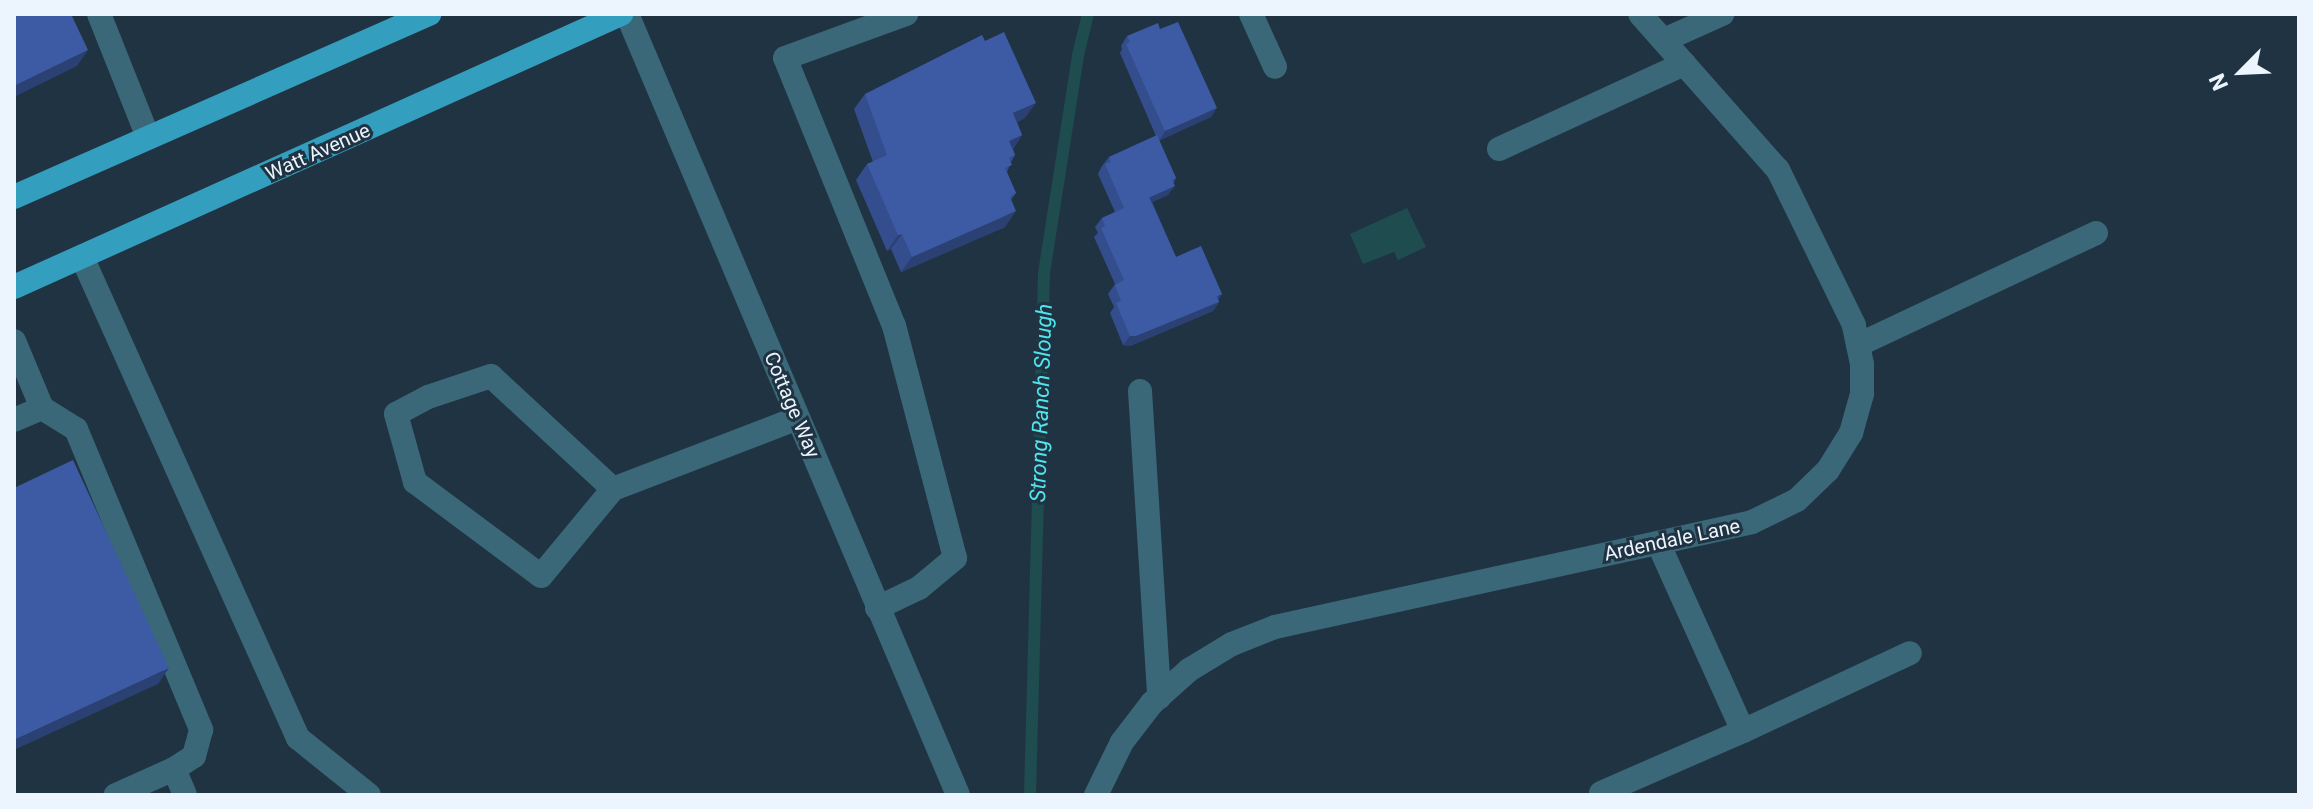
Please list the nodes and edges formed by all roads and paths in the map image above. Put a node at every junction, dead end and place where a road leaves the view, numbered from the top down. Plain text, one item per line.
1 (99, 14) edge
2 (429, 14) edge
3 (624, 14) edge
4 (906, 14) edge
5 (1251, 14) edge
6 (1640, 14) edge
7 (1722, 14) edge
8 (1664, 40) junction
9 (1684, 64) junction
10 (1275, 67) dead end
11 (148, 137) junction
12 (1499, 149) dead end
13 (14, 197) edge
14 (2096, 233) dead end
15 (82, 257) junction
16 (14, 287) edge
17 (14, 341) edge
18 (1858, 345) junction
19 (1140, 391) dead end
20 (42, 408) junction
21 (798, 418) junction
22 (14, 420) edge
23 (613, 489) junction
24 (1658, 543) junction
25 (877, 608) junction
26 (1910, 653) dead end
27 (1159, 697) junction
28 (1743, 731) junction
29 (174, 769) junction
30 (1601, 793) dead end
31 (116, 795) edge
32 (185, 795) edge
33 (369, 795) edge
34 (958, 795) edge
35 (1096, 795) edge

1 - 11 street
2 - 11 main road
3 - 15 main road, Watt Avenue
3 - 21 street, Cottage Way
4 - 25 street
5 - 10 street
6 - 8 street, Ardendale Lane
7 - 8 street
8 - 9 street, Ardendale Lane
9 - 12 street
9 - 18 street, Ardendale Lane
11 - 13 main road
14 - 18 street
15 - 16 main road, Watt Avenue
15 - 33 street
17 - 20 street
18 - 24 street, Ardendale Lane
19 - 27 street
20 - 22 street
20 - 29 street
21 - 23 street
21 - 25 street, Cottage Way
23 - 23 street
24 - 27 street, Ardendale Lane
24 - 28 street
25 - 34 street, Cottage Way
26 - 28 street
27 - 35 street, Ardendale Lane
28 - 30 street
29 - 31 street
29 - 32 street

